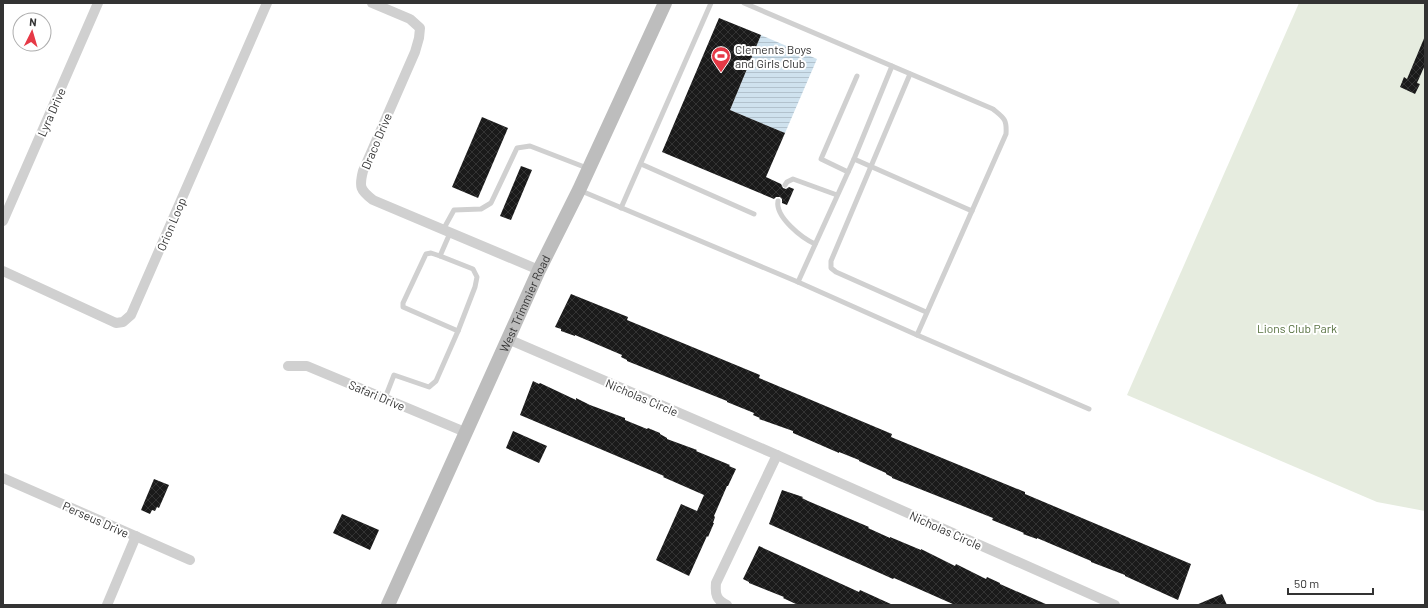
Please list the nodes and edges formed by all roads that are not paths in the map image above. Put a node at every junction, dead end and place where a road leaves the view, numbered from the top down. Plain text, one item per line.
1 (98, 3) edge
2 (267, 3) edge
3 (372, 3) edge
4 (665, 3) edge
5 (711, 3) edge
6 (744, 3) edge
7 (892, 66) junction
8 (910, 74) junction
9 (857, 76) dead end
10 (854, 159) junction
11 (641, 164) junction
12 (871, 167) junction
13 (589, 169) junction
14 (848, 172) junction
15 (785, 185) dead end
16 (579, 190) junction
17 (837, 195) junction
18 (778, 201) dead end
19 (621, 208) junction
20 (972, 211) junction
21 (754, 214) dead end
22 (3, 221) edge
23 (446, 231) junction
24 (816, 244) junction
25 (440, 256) junction
26 (539, 270) junction
27 (3, 271) edge
28 (798, 282) junction
29 (926, 312) junction
30 (458, 331) junction
31 (917, 335) junction
32 (508, 339) junction
33 (288, 366) dead end
34 (385, 398) junction
35 (1089, 409) dead end
36 (465, 432) junction
37 (776, 455) junction
38 (3, 478) edge
39 (136, 536) junction
40 (190, 560) dead end
41 (107, 605) edge
42 (388, 605) edge
43 (727, 605) edge
44 (1115, 605) edge

1 - 22 street, Lyra Drive
2 - 27 street, Orion Loop
3 - 23 street, Draco Drive
4 - 13 main road, West Trimmier Road
5 - 11 lane
6 - 7 lane
7 - 8 lane
7 - 10 lane
8 - 12 lane
8 - 20 lane
9 - 14 lane
10 - 12 lane
10 - 14 lane
11 - 19 lane
11 - 21 lane
12 - 20 lane
12 - 29 lane
13 - 16 main road, West Trimmier Road
13 - 23 lane
14 - 17 lane
15 - 17 lane
16 - 19 lane
16 - 26 main road, West Trimmier Road
17 - 24 lane
18 - 24 lane
19 - 28 lane
20 - 29 lane
23 - 25 lane
23 - 26 street, Draco Drive
24 - 28 lane
25 - 30 lane
25 - 30 lane
26 - 32 main road, West Trimmier Road
28 - 31 lane
29 - 31 lane
30 - 34 lane
31 - 35 lane
32 - 36 main road, West Trimmier Road
32 - 37 street, Nicholas Circle
33 - 34 street, Safari Drive
34 - 36 street, Safari Drive
36 - 42 main road, West Trimmier Road
37 - 43 street
37 - 44 street, Nicholas Circle
38 - 39 street, Perseus Drive
39 - 40 street, Perseus Drive
39 - 41 street

